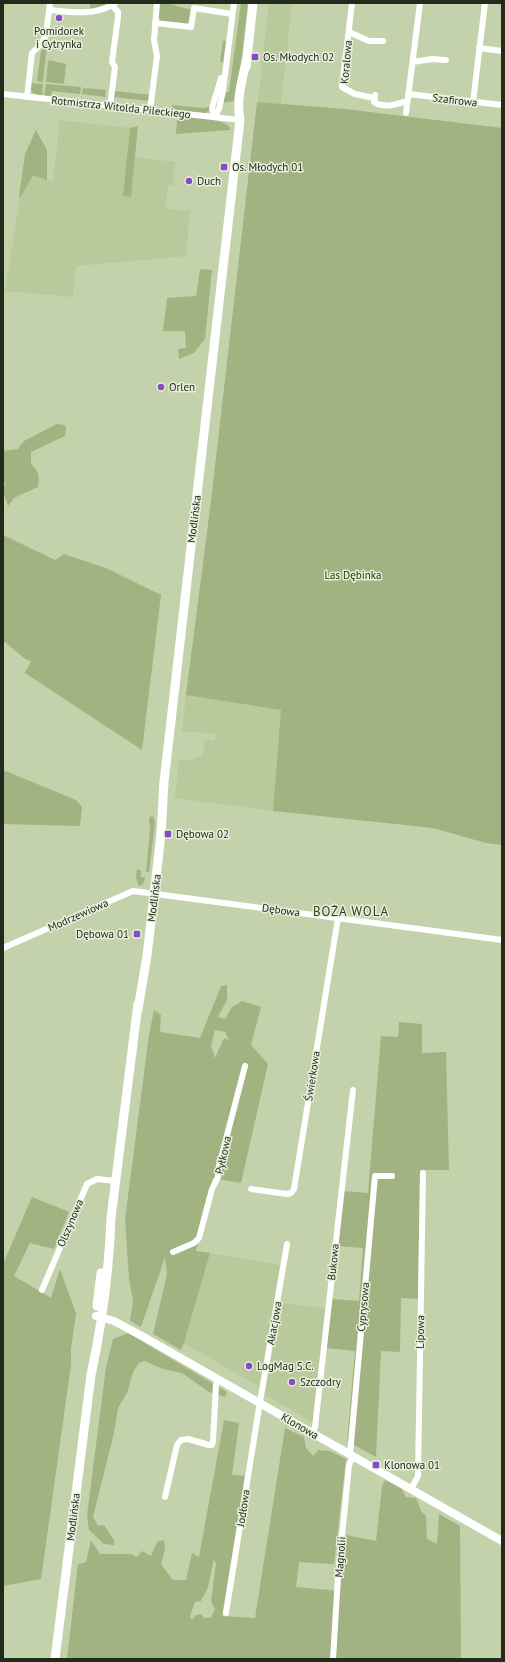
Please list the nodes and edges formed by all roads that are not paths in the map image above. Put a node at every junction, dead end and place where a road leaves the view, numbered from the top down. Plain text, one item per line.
1 (157, 3) edge
2 (234, 3) edge
3 (253, 3) edge
4 (352, 3) edge
5 (420, 3) edge
6 (485, 3) edge
7 (113, 4) edge
8 (49, 6) edge
9 (232, 14) junction
10 (155, 23) junction
11 (349, 32) junction
12 (383, 41) dead end
13 (479, 48) junction
14 (502, 51) edge
15 (446, 60) dead end
16 (413, 62) junction
17 (3, 94) edge
18 (408, 94) junction
19 (27, 97) junction
20 (408, 101) junction
21 (473, 102) junction
22 (502, 105) edge
23 (110, 106) junction
24 (150, 110) junction
25 (406, 113) dead end
26 (214, 117) junction
27 (240, 120) junction
28 (152, 892) junction
29 (338, 918) junction
30 (502, 940) edge
31 (3, 948) edge
32 (245, 1066) dead end
33 (352, 1090) dead end
34 (423, 1173) dead end
35 (392, 1176) dead end
36 (116, 1181) junction
37 (251, 1189) dead end
38 (287, 1244) dead end
39 (173, 1252) dead end
40 (42, 1290) dead end
41 (98, 1316) junction
42 (218, 1379) junction
43 (260, 1403) junction
44 (312, 1432) junction
45 (351, 1455) junction
46 (411, 1489) junction
47 (166, 1497) dead end
48 (502, 1541) edge
49 (226, 1613) dead end
50 (55, 1659) edge
51 (334, 1659) edge

1 - 10 street
2 - 9 street
3 - 27 main road, Modlińska
4 - 11 street, Koralowa
5 - 16 street
6 - 13 street
7 - 8 street
7 - 23 street
8 - 19 street
9 - 10 street
9 - 26 street
10 - 24 street
11 - 12 street
11 - 20 street, Koralowa
13 - 14 street
13 - 21 street
15 - 16 street
16 - 18 street
17 - 19 street, Rotmistrza Witolda Pileckiego
18 - 20 street
18 - 21 street, Szafirowa
19 - 23 street, Rotmistrza Witolda Pileckiego
20 - 25 street
21 - 22 street, Szafirowa
23 - 24 street, Rotmistrza Witolda Pileckiego
24 - 26 street, Rotmistrza Witolda Pileckiego
26 - 27 street, Rotmistrza Witolda Pileckiego
27 - 28 main road, Modlińska
28 - 29 street, Dębowa
28 - 31 street, Modrzewiowa
28 - 36 main road, Modlińska
29 - 30 street, Dębowa
29 - 37 street, Świerkowa
32 - 39 street, Pyłkowa
33 - 44 street, Bukowa
34 - 46 street, Lipowa
35 - 45 street, Cyprysowa
36 - 40 street, Olszynowa
36 - 41 main road, Modlińska
38 - 43 street, Akacjowa
41 - 42 street, Klonowa
41 - 50 main road, Modlińska
42 - 43 street, Klonowa
42 - 47 street
43 - 44 street, Klonowa
43 - 49 street, Jodłowa
44 - 45 street, Klonowa
45 - 46 street, Klonowa
45 - 51 street, Magnolii
46 - 48 street, Klonowa

